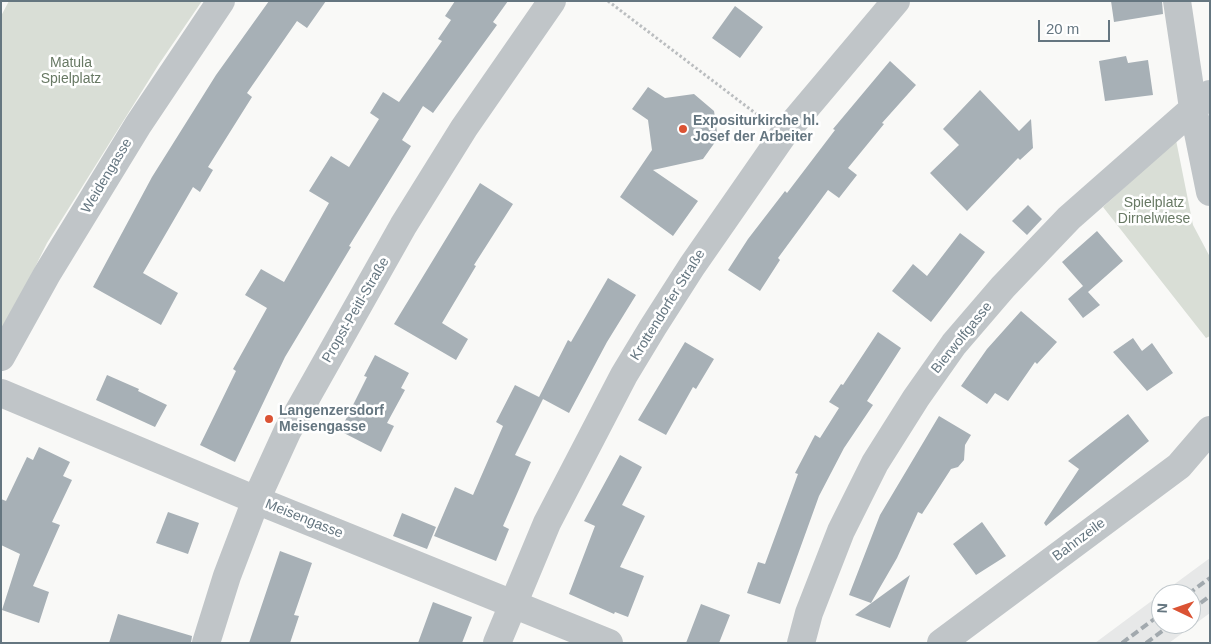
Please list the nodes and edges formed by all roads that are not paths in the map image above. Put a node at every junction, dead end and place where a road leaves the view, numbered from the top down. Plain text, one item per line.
1 (221, 1) edge
2 (552, 1) edge
3 (896, 1) edge
4 (1177, 1) edge
5 (1201, 101) edge
6 (1210, 192) edge
7 (1, 357) edge
8 (1, 393) edge
9 (1210, 430) edge
10 (256, 500) junction
11 (512, 603) junction
12 (206, 643) edge
13 (497, 643) edge
14 (609, 643) edge
15 (800, 643) edge
16 (941, 643) edge

1 - 7 street, Weidengasse
2 - 10 street, Propst-Peitl-Straße
3 - 11 street, Krottendorfer Straße
4 - 5 street
5 - 6 street
5 - 15 street, Bierwolfgasse
8 - 10 street, Meisengasse
9 - 16 street, Bahnzeile
10 - 11 street, Meisengasse
10 - 12 street, Propst-Peitl-Straße
11 - 13 street, Krottendorfer Straße
11 - 14 street, Meisengasse

